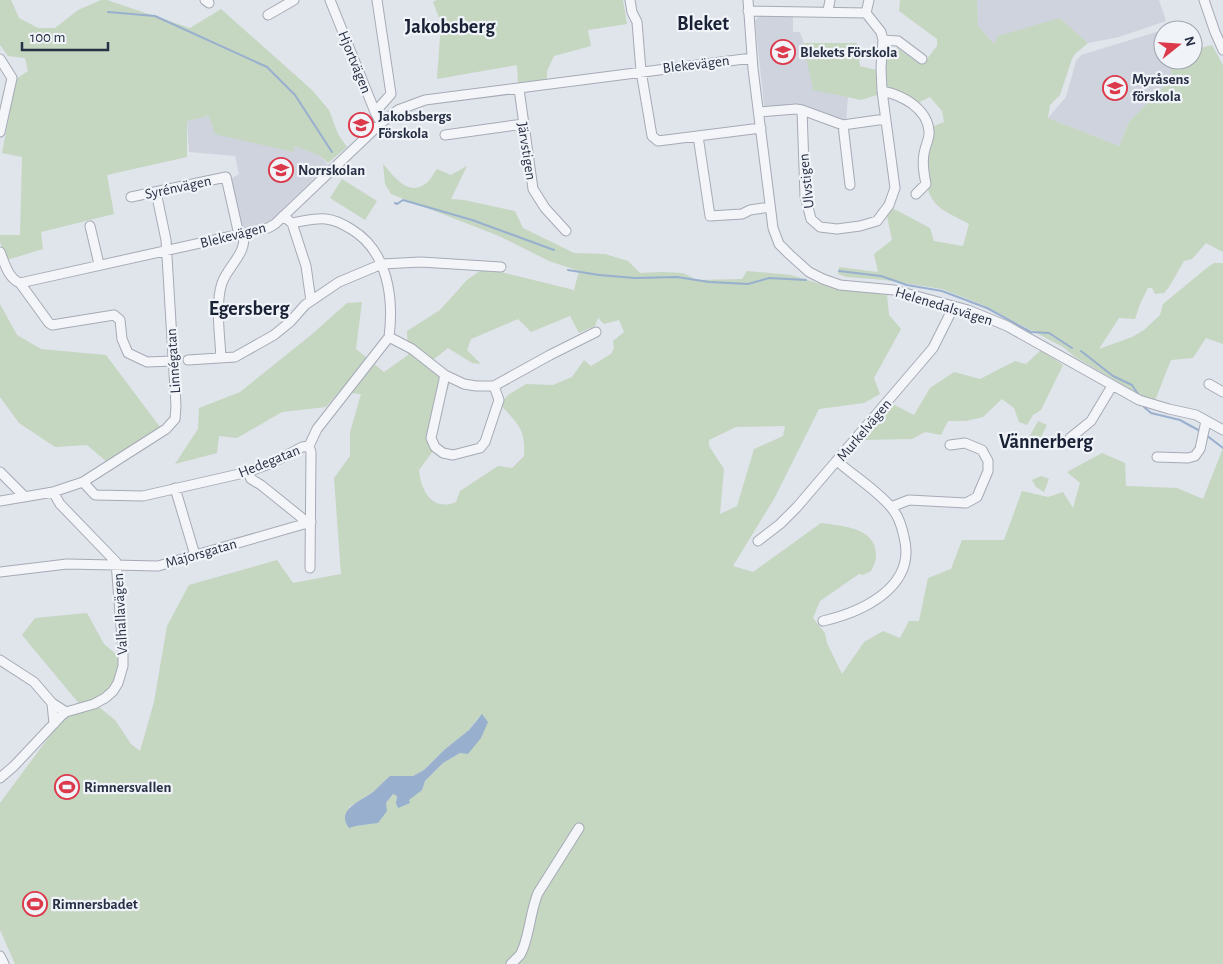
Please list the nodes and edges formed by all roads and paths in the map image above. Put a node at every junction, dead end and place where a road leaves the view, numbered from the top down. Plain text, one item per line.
1 (330, 0) edge
2 (377, 0) edge
3 (630, 0) edge
4 (748, 0) edge
5 (787, 0) edge
6 (830, 0) edge
7 (870, 0) edge
8 (1204, 0) edge
9 (292, 1) edge
10 (748, 11) junction
11 (786, 11) junction
12 (828, 11) junction
13 (866, 13) junction
14 (268, 15) dead end
15 (883, 40) junction
16 (1223, 50) edge
17 (752, 58) junction
18 (0, 59) edge
19 (922, 59) dead end
20 (641, 71) junction
21 (518, 89) junction
22 (882, 91) junction
23 (3, 104) edge
24 (802, 110) junction
25 (375, 112) junction
26 (759, 112) junction
27 (885, 119) junction
28 (381, 123) junction
29 (523, 124) junction
30 (843, 125) junction
31 (761, 128) junction
32 (0, 132) edge
33 (445, 135) dead end
34 (698, 136) junction
35 (850, 185) dead end
36 (156, 192) junction
37 (916, 194) dead end
38 (131, 197) dead end
39 (770, 207) junction
40 (283, 216) junction
41 (292, 223) junction
42 (90, 226) dead end
43 (566, 231) dead end
44 (241, 234) junction
45 (166, 251) junction
46 (0, 252) edge
47 (99, 264) junction
48 (382, 264) junction
49 (501, 267) dead end
50 (20, 283) junction
51 (310, 301) junction
52 (954, 306) junction
53 (596, 332) dead end
54 (389, 337) junction
55 (221, 358) junction
56 (188, 360) dead end
57 (173, 362) junction
58 (445, 375) junction
59 (1209, 384) dead end
60 (494, 386) junction
61 (1112, 386) junction
62 (1223, 392) edge
63 (1206, 421) junction
64 (1223, 430) edge
65 (1070, 438) dead end
66 (950, 445) dead end
67 (310, 446) junction
68 (1157, 457) dead end
69 (837, 461) junction
70 (0, 472) edge
71 (248, 472) junction
72 (83, 482) junction
73 (175, 488) junction
74 (53, 492) junction
75 (24, 497) junction
76 (0, 501) edge
77 (891, 507) junction
78 (307, 523) junction
79 (758, 541) dead end
80 (195, 555) junction
81 (117, 565) junction
82 (310, 568) dead end
83 (0, 572) edge
84 (823, 620) dead end
85 (0, 660) edge
86 (52, 703) junction
87 (66, 712) junction
88 (54, 724) junction
89 (0, 778) edge
90 (579, 828) dead end
91 (0, 956) edge
92 (4, 964) edge
93 (511, 964) edge

1 - 25 street, Hjortvägen
2 - 25 street
3 - 20 street, Blekevägen
4 - 10 street, Helenedalsvägen
5 - 11 street
6 - 12 street
7 - 13 street
8 - 16 street
9 - 14 street
10 - 11 street
10 - 17 street, Helenedalsvägen
11 - 12 street
12 - 13 street
13 - 15 street
15 - 19 street
15 - 22 street, Ulvstigen
17 - 20 street, Blekevägen
17 - 26 street, Helenedalsvägen
18 - 23 street
20 - 21 street, Blekevägen
20 - 34 street
21 - 28 street, Blekevägen
21 - 29 street, Järvstigen
22 - 27 street, Ulvstigen
22 - 37 street
23 - 32 street
24 - 26 street
24 - 27 street, Ulvstigen
24 - 30 street
25 - 28 street, Hjortvägen
26 - 31 street, Helenedalsvägen
27 - 30 street
28 - 40 street, Blekevägen
29 - 33 street
29 - 43 street, Järvstigen
30 - 35 street
31 - 34 street
31 - 39 street, Helenedalsvägen
34 - 39 street
36 - 38 street, Syrénvägen
36 - 44 street, Syrénvägen
36 - 45 street, Linnégatan
39 - 52 street, Helenedalsvägen
40 - 41 street
40 - 44 street, Blekevägen
41 - 48 street
41 - 51 street
42 - 47 street
44 - 45 street, Blekevägen
44 - 55 street
45 - 47 street, Blekevägen
45 - 57 street, Linnégatan
46 - 50 street
47 - 50 street, Blekevägen
48 - 49 street
48 - 51 street
48 - 54 street
50 - 57 street
51 - 55 street
52 - 61 street, Helenedalsvägen
52 - 69 street, Murkelvägen
53 - 60 street
54 - 58 street
54 - 67 street, Hedegatan
55 - 56 street
57 - 72 street, Linnégatan
58 - 60 street
58 - 60 street
59 - 62 street
61 - 63 street, Helenedalsvägen
61 - 65 street
63 - 64 street, Helenedalsvägen
63 - 68 street
66 - 77 street
67 - 71 street, Hedegatan
67 - 78 street
69 - 77 street
69 - 79 street, Murkelvägen
70 - 75 street
71 - 73 street, Hedegatan
71 - 78 street
72 - 73 street, Hedegatan
72 - 74 street
73 - 80 street
74 - 75 street
74 - 81 street, Valhallavägen
75 - 76 street
77 - 84 street
78 - 80 street, Majorsgatan
78 - 82 street
80 - 81 street, Majorsgatan
81 - 83 street, Majorsgatan
81 - 87 street, Valhallavägen
85 - 86 street
86 - 87 street
86 - 88 street
87 - 88 street, Valhallavägen
88 - 89 street, Valhallavägen
90 - 93 street
91 - 92 street

